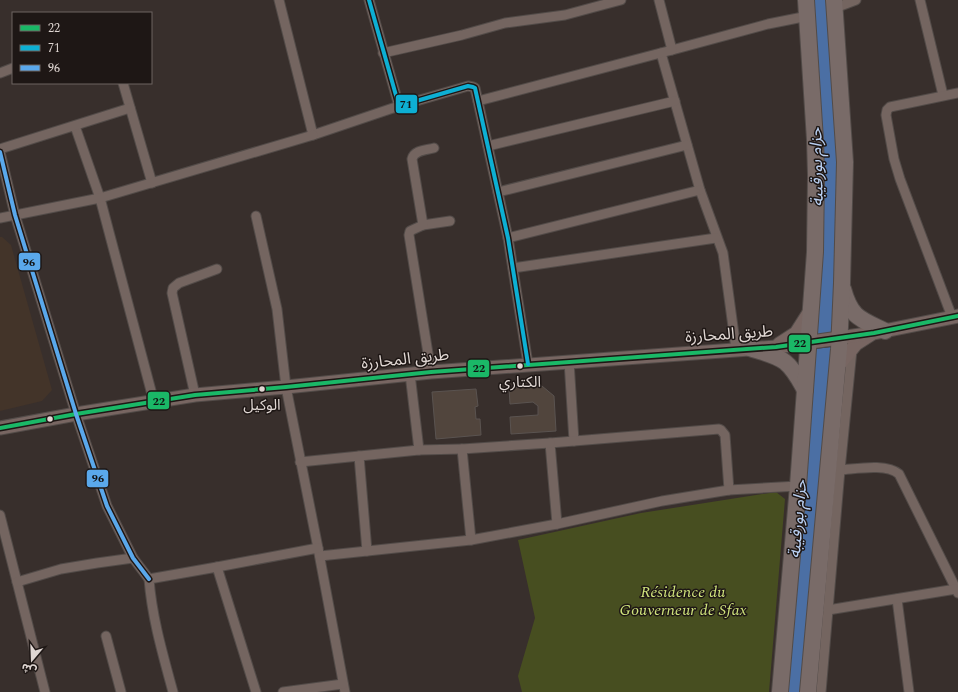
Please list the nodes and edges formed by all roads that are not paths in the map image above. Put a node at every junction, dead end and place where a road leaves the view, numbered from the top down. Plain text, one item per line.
1 (279, 0) edge
2 (369, 0) edge
3 (621, 0) edge
4 (659, 0) edge
5 (806, 0) edge
6 (856, 0) edge
7 (920, 0) edge
8 (834, 4) edge
9 (808, 16) junction
10 (672, 50) junction
11 (383, 53) junction
12 (661, 53) junction
13 (12, 68) edge
14 (0, 73) edge
15 (123, 84) edge
16 (958, 92) edge
17 (942, 95) junction
18 (478, 101) junction
19 (675, 101) junction
20 (399, 106) junction
21 (130, 108) junction
22 (75, 126) junction
23 (313, 135) junction
24 (687, 145) junction
25 (488, 146) junction
26 (434, 148) dead end
27 (0, 151) edge
28 (152, 183) junction
29 (700, 190) junction
30 (498, 192) junction
31 (100, 198) junction
32 (16, 215) junction
33 (256, 216) dead end
34 (0, 218) edge
35 (450, 221) dead end
36 (423, 225) junction
37 (508, 238) junction
38 (716, 238) junction
39 (513, 268) junction
40 (217, 269) dead end
41 (842, 283) junction
42 (812, 308) junction
43 (955, 317) edge
44 (879, 332) junction
45 (837, 339) junction
46 (812, 341) junction
47 (776, 347) junction
48 (743, 348) junction
49 (852, 348) junction
50 (569, 361) junction
51 (528, 364) junction
52 (837, 367) junction
53 (431, 372) junction
54 (410, 374) junction
55 (286, 388) junction
56 (806, 390) junction
57 (195, 395) junction
58 (154, 402) junction
59 (76, 414) junction
60 (0, 428) edge
61 (574, 441) junction
62 (550, 443) junction
63 (462, 449) junction
64 (419, 450) junction
65 (359, 456) junction
66 (300, 462) junction
67 (840, 470) junction
68 (798, 486) junction
69 (730, 490) junction
70 (0, 515) edge
71 (557, 524) junction
72 (471, 540) junction
73 (367, 551) junction
74 (319, 552) junction
75 (133, 558) junction
76 (217, 567) junction
77 (149, 579) junction
78 (17, 582) junction
79 (957, 591) edge
80 (897, 599) junction
81 (828, 610) junction
82 (106, 636) dead end
83 (344, 688) edge
84 (45, 692) edge
85 (121, 692) edge
86 (172, 692) edge
87 (256, 692) edge
88 (283, 692) edge
89 (780, 692) edge
90 (808, 692) edge
91 (821, 692) edge
92 (910, 692) edge

1 - 23 street
2 - 11 street
3 - 11 street
4 - 10 street
5 - 9 highway
6 - 8 street
7 - 17 street
8 - 41 highway
9 - 10 street
9 - 42 highway
10 - 12 street
11 - 20 street
12 - 18 street
12 - 19 street
13 - 14 street
15 - 21 street
16 - 17 street
17 - 43 street
18 - 20 street
18 - 25 street
19 - 24 street
19 - 25 street
20 - 23 street
21 - 22 street
21 - 28 street
22 - 27 street
22 - 31 street
23 - 28 street
24 - 29 street
24 - 30 street
25 - 30 street
26 - 36 street
27 - 32 street
28 - 31 street
29 - 37 street
29 - 38 street
30 - 37 street
31 - 32 street
31 - 58 street
32 - 34 street
32 - 59 street
33 - 55 street
35 - 36 street
36 - 53 street
37 - 39 street
38 - 39 street
38 - 48 street
39 - 51 street
40 - 57 street
41 - 44 highway
41 - 45 highway
42 - 46 highway
42 - 47 main road
43 - 44 main road, طريق المحارزة
44 - 45 main road, طريق المحارزة
44 - 49 main road
45 - 46 main road, طريق المحارزة
45 - 52 highway
46 - 47 main road, طريق المحارزة
46 - 56 highway
47 - 48 main road, طريق المحارزة
48 - 50 main road, طريق المحارزة
48 - 56 highway
49 - 52 main road
49 - 67 street
50 - 51 main road, طريق المحارزة
50 - 61 street
51 - 53 main road, طريق المحارزة
52 - 90 highway
53 - 54 main road, طريق المحارزة
54 - 55 main road, طريق المحارزة
54 - 64 street
55 - 57 main road, طريق المحارزة
55 - 66 street
56 - 68 highway
57 - 58 main road, طريق المحارزة
58 - 59 main road, طريق المحارزة
59 - 60 main road, طريق المحارزة
59 - 75 street
61 - 62 street
61 - 69 street
62 - 63 street
62 - 71 street
63 - 64 street
63 - 72 street
64 - 65 street
65 - 66 street
65 - 73 street
66 - 74 street
67 - 79 street
67 - 81 street
68 - 69 street
68 - 89 highway
69 - 71 street
70 - 78 street
71 - 72 street
72 - 73 street
73 - 74 street
74 - 76 street
74 - 83 street
75 - 77 street
75 - 78 street
76 - 77 street
76 - 87 street
77 - 86 street
78 - 84 street
79 - 80 street
80 - 81 street
80 - 92 street
81 - 91 street
82 - 85 street
83 - 88 street

